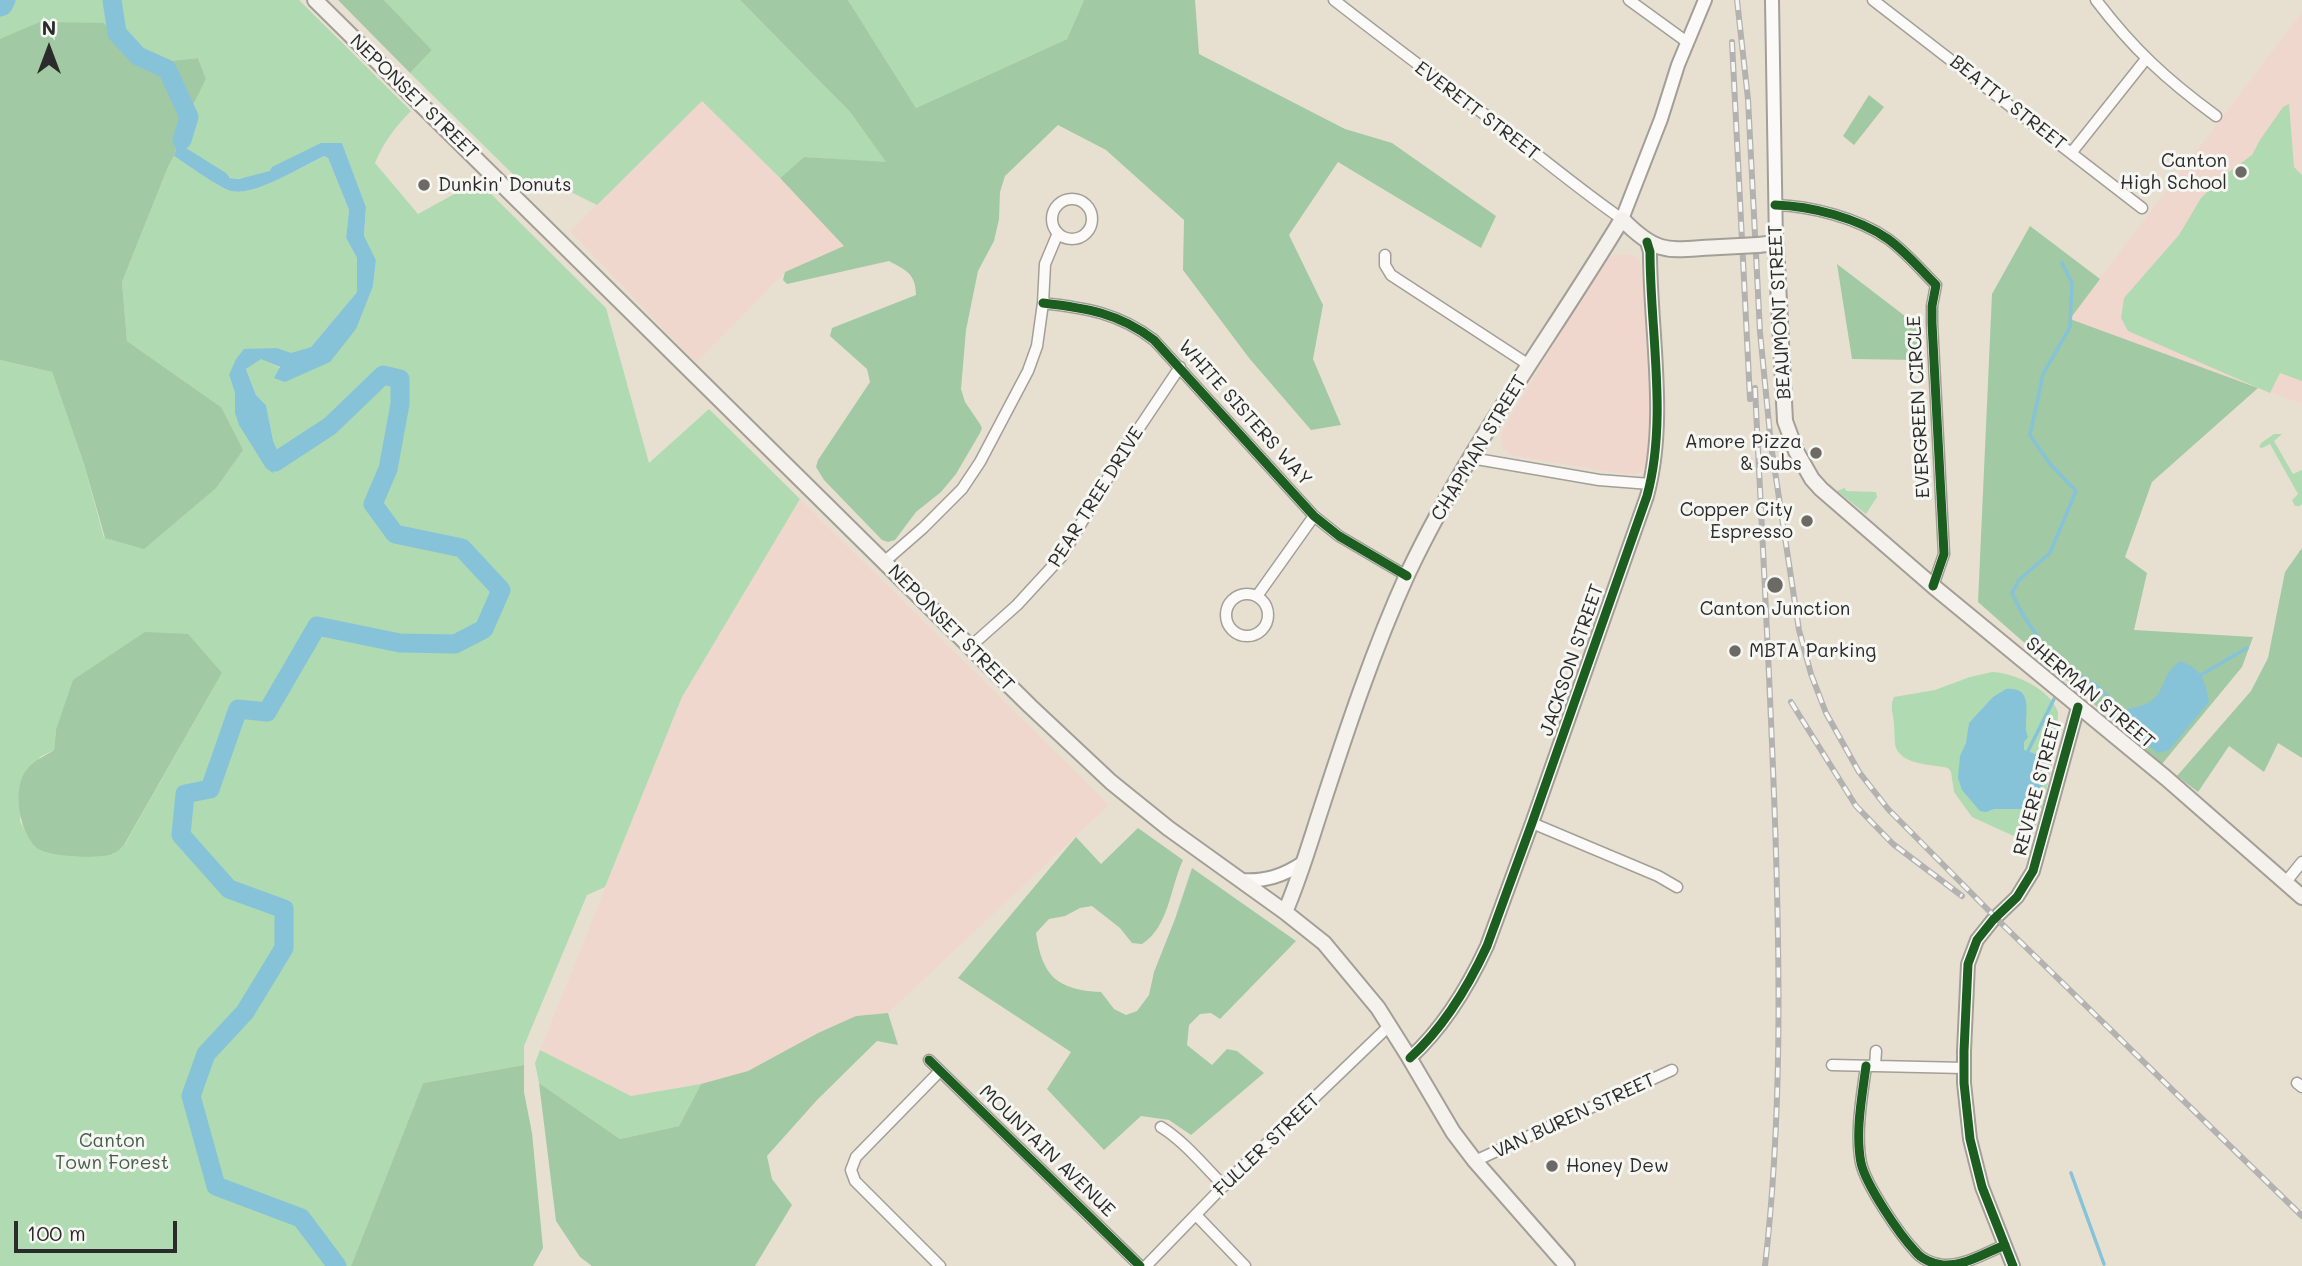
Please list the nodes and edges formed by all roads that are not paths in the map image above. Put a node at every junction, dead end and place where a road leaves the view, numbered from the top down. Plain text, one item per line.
1 (315, 0) edge
2 (1334, 0) edge
3 (1629, 0) edge
4 (1705, 0) edge
5 (1772, 0) edge
6 (1873, 0) edge
7 (2096, 0) edge
8 (1687, 42) junction
9 (2146, 59) junction
10 (2216, 116) dead end
11 (2072, 152) junction
12 (1775, 205) junction
13 (2142, 208) dead end
14 (1622, 219) junction
15 (1058, 233) junction
16 (1647, 242) junction
17 (1776, 243) junction
18 (1385, 255) dead end
19 (1043, 303) junction
20 (1529, 365) junction
21 (1180, 367) junction
22 (1471, 458) junction
23 (1650, 484) junction
24 (1821, 489) joint
25 (1314, 516) junction
26 (884, 562) junction
27 (1407, 576) junction
28 (1933, 586) junction
29 (1257, 596) junction
30 (971, 646) junction
31 (2078, 707) junction
32 (1532, 823) junction
33 (1304, 862) junction
34 (2302, 862) edge
35 (1240, 880) junction
36 (2285, 883) junction
37 (1677, 887) dead end
38 (2302, 897) edge
39 (1285, 912) junction
40 (1389, 1026) junction
41 (1876, 1051) dead end
42 (1410, 1058) junction
43 (929, 1060) dead end
44 (1832, 1065) dead end
45 (1871, 1066) junction
46 (1964, 1068) junction
47 (1672, 1070) dead end
48 (940, 1071) junction
49 (1161, 1128) dead end
50 (1475, 1161) junction
51 (1224, 1186) junction
52 (1196, 1215) junction
53 (2005, 1245) junction
54 (936, 1262) edge
55 (1942, 1265) edge
56 (924, 1266) edge
57 (1140, 1266) edge
58 (1146, 1266) edge
59 (1245, 1266) edge
60 (1567, 1266) edge
61 (2013, 1266) edge

1 - 26 main road, NEPONSET STREET
2 - 14 street, EVERETT STREET
3 - 8 street
4 - 8 street, CHAPMAN STREET
5 - 12 street, BEAUMONT STREET
6 - 11 street, BEATTY STREET
7 - 9 street
8 - 14 street, CHAPMAN STREET
9 - 10 street
9 - 11 street
11 - 13 street, BEATTY STREET
12 - 17 street, BEAUMONT STREET
12 - 28 street, EVERGREEN CIRCLE
14 - 16 main road
14 - 20 main road, CHAPMAN STREET
15 - 15 street
15 - 19 street
16 - 17 main road, bridge
16 - 23 street, JACKSON STREET
17 - 24 main road, BEAUMONT STREET
18 - 20 street
19 - 21 street, WHITE SISTERS WAY
19 - 26 street
20 - 22 main road, CHAPMAN STREET
21 - 25 street, WHITE SISTERS WAY
21 - 30 street, PEAR TREE DRIVE
22 - 23 street
22 - 27 main road, CHAPMAN STREET
23 - 32 street, JACKSON STREET
24 - 28 main road, SHERMAN STREET
25 - 27 street, WHITE SISTERS WAY
25 - 29 street
26 - 30 main road, NEPONSET STREET
27 - 33 main road, CHAPMAN STREET
28 - 31 main road, SHERMAN STREET
29 - 29 street
30 - 35 main road, NEPONSET STREET
31 - 36 main road, SHERMAN STREET
31 - 46 street, REVERE STREET
32 - 37 street
32 - 42 street, JACKSON STREET
33 - 35 street
33 - 39 main road, CHAPMAN STREET
34 - 36 street
35 - 39 main road, NEPONSET STREET
36 - 38 main road, SHERMAN STREET
39 - 40 main road, NEPONSET STREET
40 - 42 main road, NEPONSET STREET
40 - 51 street, FULLER STREET
41 - 45 street
42 - 50 main road, NEPONSET STREET
43 - 48 street, MOUNTAIN AVENUE
44 - 45 street
45 - 46 street
45 - 55 street
46 - 53 street, REVERE STREET
47 - 50 street, VAN BUREN STREET
48 - 54 street
48 - 57 street, MOUNTAIN AVENUE
49 - 51 street
50 - 60 main road, NEPONSET STREET
51 - 52 street, FULLER STREET
52 - 58 street, FULLER STREET
52 - 59 street
53 - 55 street
53 - 61 street, REVERE STREET
54 - 56 street

